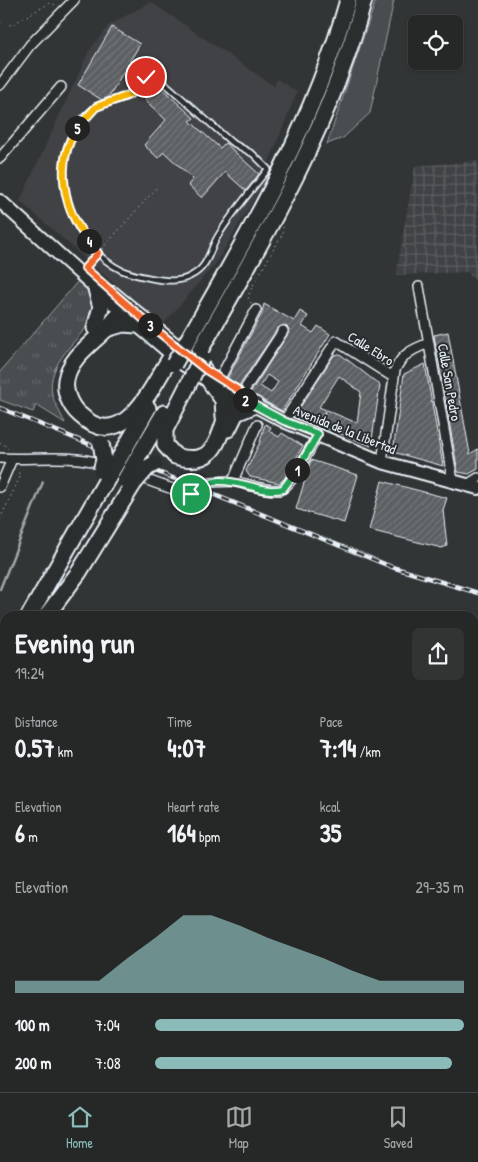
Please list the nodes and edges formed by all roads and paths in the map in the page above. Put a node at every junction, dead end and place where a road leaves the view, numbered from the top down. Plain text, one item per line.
1 (74, 0) edge
2 (348, 0) edge
3 (364, 0) edge
4 (65, 8) junction
5 (0, 22) edge
6 (0, 84) edge
7 (61, 87) dead end
8 (0, 158) edge
9 (158, 186) dead end
10 (0, 200) edge
11 (29, 227) junction
12 (283, 228) dead end
13 (98, 253) junction
14 (85, 268) junction
15 (420, 287) dead end
16 (96, 289) junction
17 (118, 305) junction
18 (256, 310) joint
19 (137, 326) junction
20 (101, 329) junction
21 (283, 332) dead end
22 (178, 342) junction
23 (429, 343) junction
24 (171, 362) junction
25 (189, 375) junction
26 (393, 377) junction
27 (234, 392) junction
28 (228, 421) junction
29 (284, 421) junction
30 (257, 425) dead end
31 (318, 434) junction
32 (0, 443) edge
33 (4, 444) dead end
34 (0, 458) edge
35 (12, 459) junction
36 (382, 462) junction
37 (101, 469) junction
38 (20, 477) dead end
39 (478, 478) edge
40 (233, 481) junction
41 (453, 481) junction
42 (130, 482) junction
43 (472, 486) edge
44 (0, 487) edge
45 (0, 519) edge
46 (30, 611) edge
47 (50, 611) edge

1 - 4 street
2 - 22 highway
3 - 25 highway, bridge
4 - 5 path
4 - 6 street
7 - 8 street
9 - 13 path
10 - 11 main road
10 - 14 main road
11 - 14 main road
11 - 16 main road
12 - 18 path
13 - 13 lane
13 - 14 lane
14 - 17 main road
15 - 23 street, Calle San Pedro
16 - 17 main road
16 - 20 highway
17 - 19 main road
17 - 20 highway
17 - 22 main road
18 - 27 street
19 - 20 highway
19 - 27 main road
20 - 24 highway
20 - 37 highway, bridge
21 - 27 street
22 - 24 highway, bridge
22 - 27 main road
23 - 26 street
23 - 41 street, Calle San Pedro
24 - 37 highway, bridge
25 - 28 highway
25 - 42 highway, bridge
26 - 29 street, Calle Ebro
26 - 36 street
27 - 28 highway
27 - 28 highway
27 - 28 highway
27 - 29 main road, Avenida de la Libertad
28 - 42 highway, bridge
29 - 31 main road, Avenida de la Libertad
30 - 40 street
31 - 36 main road, Avenida de la Libertad
31 - 40 street
32 - 33 path
34 - 35 street
35 - 37 street
35 - 44 street
36 - 41 main road, Avenida de la Libertad
37 - 40 street
37 - 46 highway
38 - 45 path
39 - 43 street
41 - 43 main road, Avenida de la Libertad
42 - 47 highway

